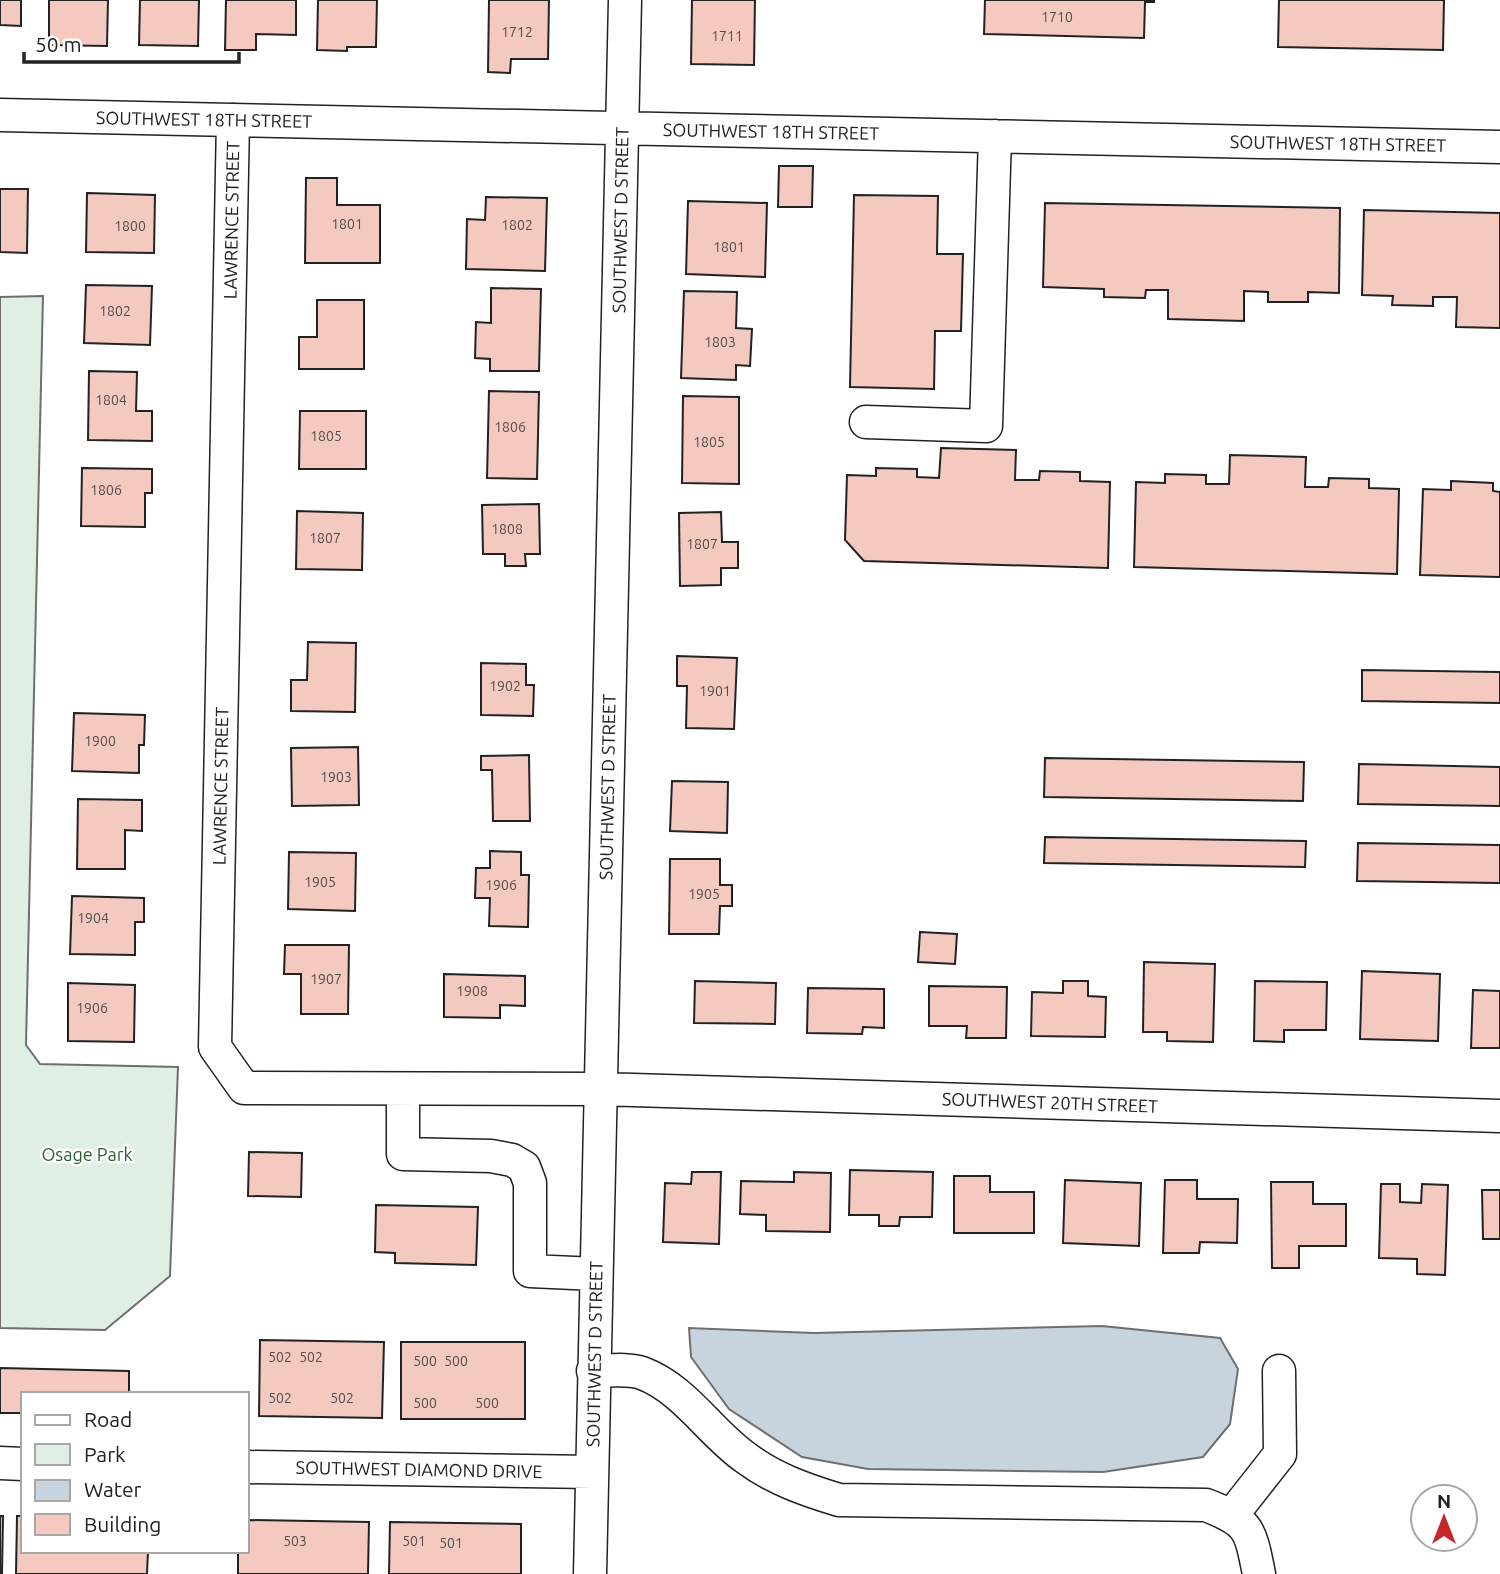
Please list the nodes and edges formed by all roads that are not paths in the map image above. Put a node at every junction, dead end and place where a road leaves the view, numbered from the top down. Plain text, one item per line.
1 (625, 0) edge
2 (0, 115) edge
3 (233, 120) junction
4 (622, 128) junction
5 (995, 136) junction
6 (1500, 147) edge
7 (866, 422) dead end
8 (403, 1088) junction
9 (600, 1089) junction
10 (1500, 1116) edge
11 (596, 1274) junction
12 (593, 1371) junction
13 (1279, 1371) dead end
14 (0, 1463) edge
15 (21, 1464) edge
16 (248, 1467) edge
17 (592, 1472) junction
18 (1232, 1515) junction
19 (590, 1574) edge
20 (1259, 1574) edge

1 - 4 street, SOUTHWEST D STREET
2 - 3 street, SOUTHWEST 18TH STREET
3 - 4 street, SOUTHWEST 18TH STREET
3 - 8 street, LAWRENCE STREET
4 - 5 street, SOUTHWEST 18TH STREET
4 - 9 street, SOUTHWEST D STREET
5 - 6 street, SOUTHWEST 18TH STREET
5 - 7 street
8 - 9 street, LAWRENCE STREET
8 - 11 street
9 - 10 street, SOUTHWEST 20TH STREET
9 - 11 street, SOUTHWEST D STREET
11 - 12 street, SOUTHWEST D STREET
12 - 17 street, SOUTHWEST D STREET
12 - 18 street
13 - 18 street
14 - 15 street
16 - 17 street, SOUTHWEST DIAMOND DRIVE
17 - 19 street, SOUTHWEST D STREET
18 - 20 street

